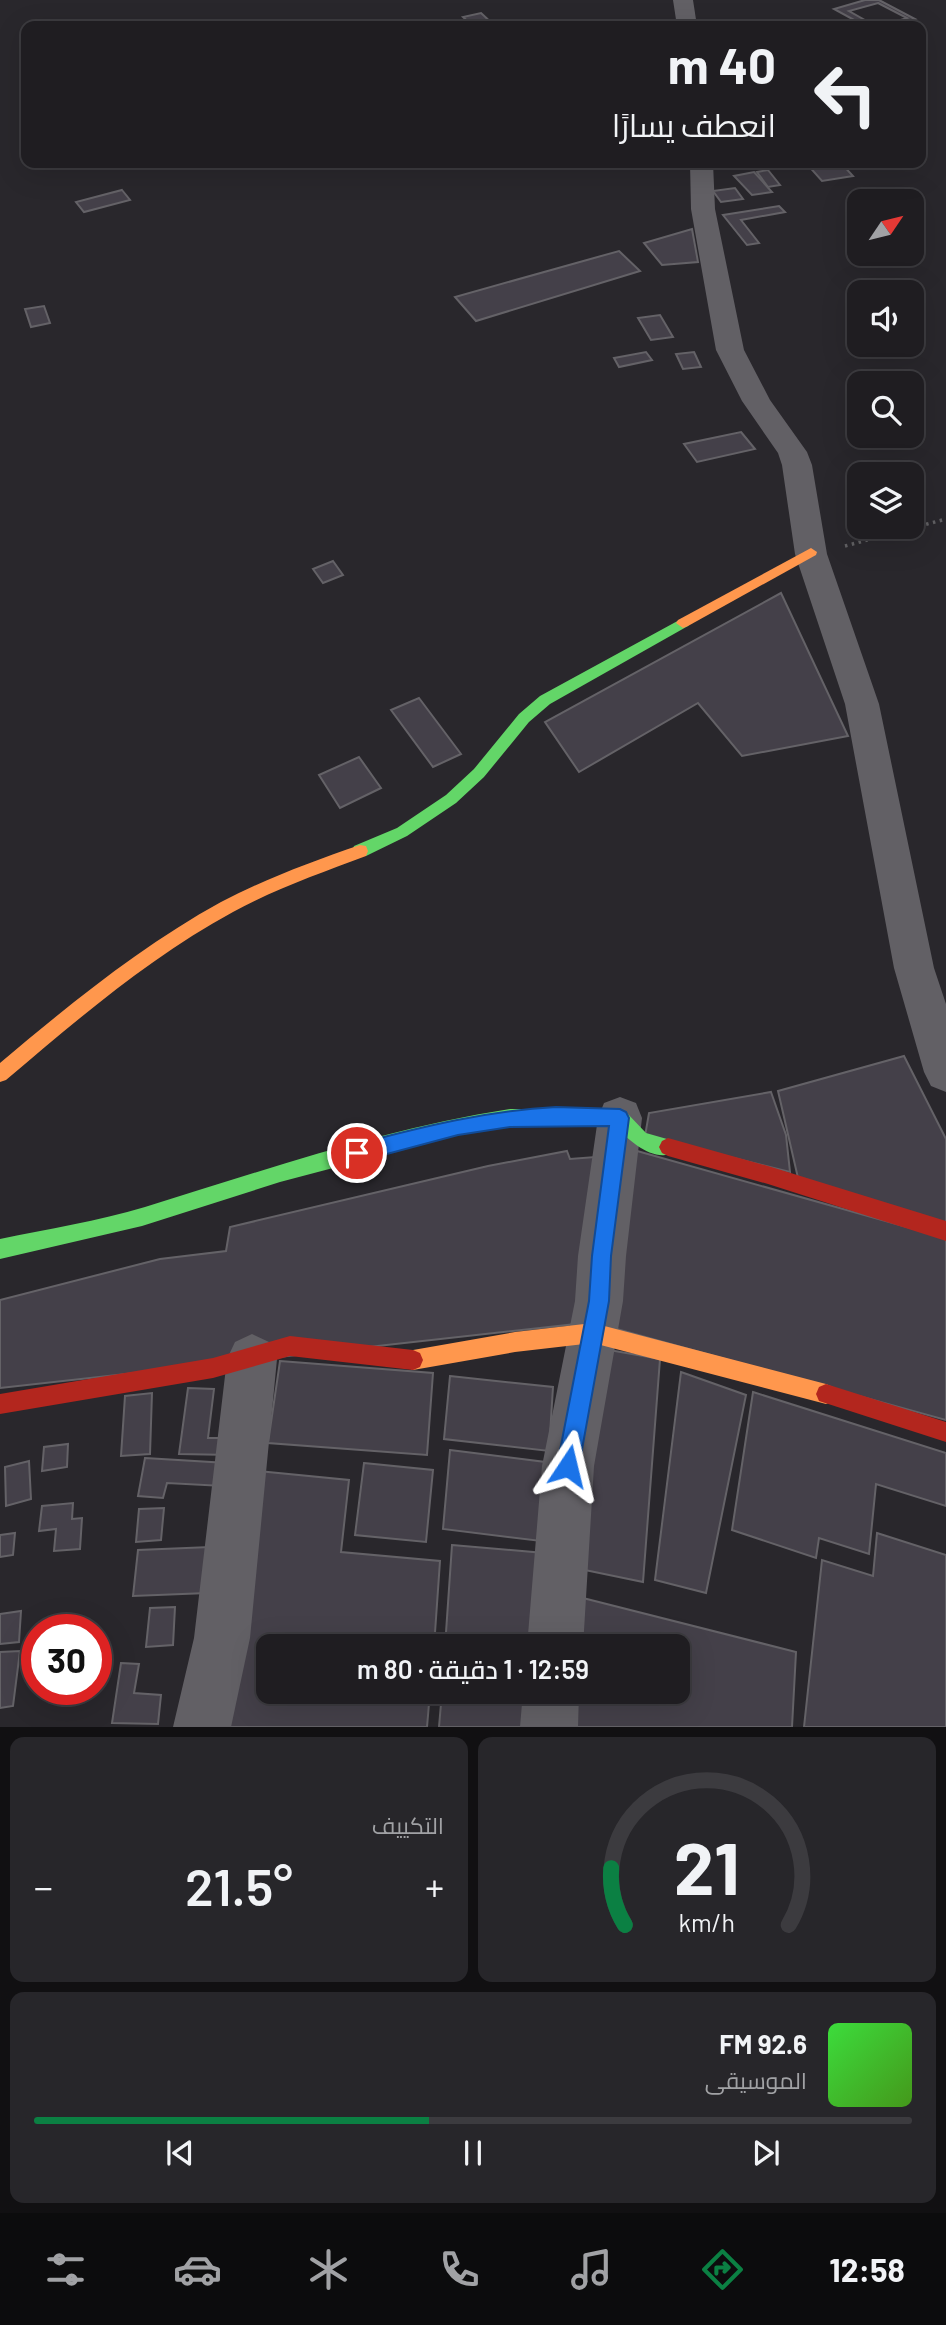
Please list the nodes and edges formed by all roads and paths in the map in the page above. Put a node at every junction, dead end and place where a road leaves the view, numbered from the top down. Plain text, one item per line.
1 (683, 0) edge
2 (686, 21) edge
3 (701, 168) edge
4 (946, 519) edge
5 (811, 553) junction
6 (946, 1072) edge
7 (0, 1074) edge
8 (620, 1118) junction
9 (946, 1231) edge
10 (0, 1249) edge
11 (593, 1333) junction
12 (252, 1359) junction
13 (0, 1404) edge
14 (946, 1432) edge
15 (556, 1634) edge
16 (550, 1704) edge
17 (202, 1727) edge
18 (549, 1727) edge

1 - 2 street
3 - 5 street
4 - 5 path
5 - 6 street
5 - 7 street
8 - 9 street
8 - 10 street
8 - 11 street
11 - 12 street
11 - 14 street
11 - 15 street
12 - 13 street
12 - 17 street
16 - 18 street

